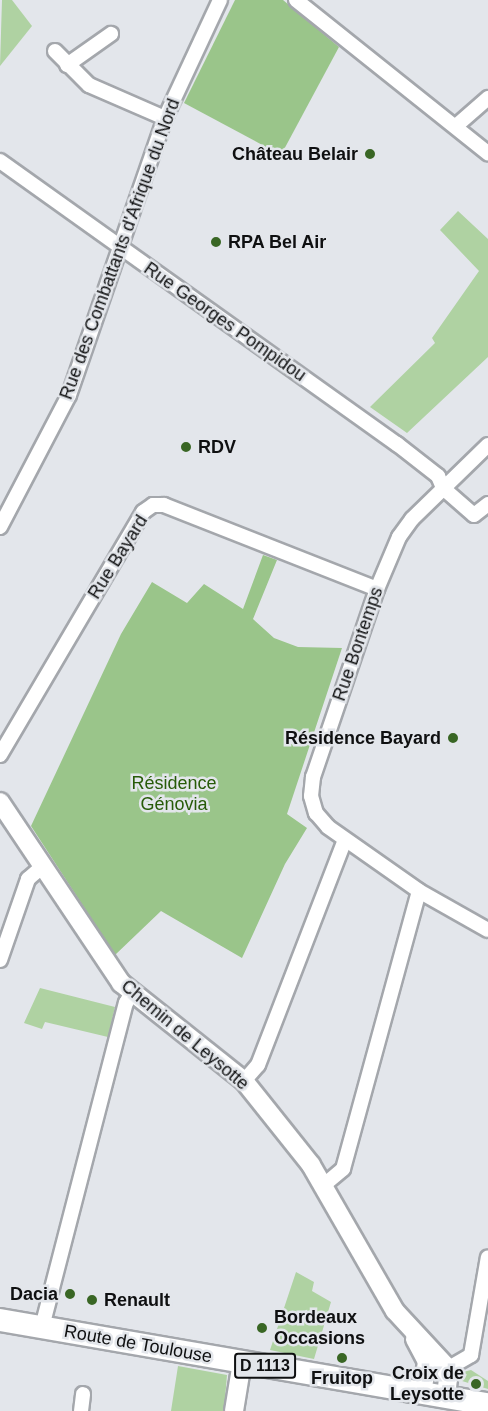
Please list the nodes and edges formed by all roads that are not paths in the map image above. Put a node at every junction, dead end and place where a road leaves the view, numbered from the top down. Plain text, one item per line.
1 (220, 0) edge
2 (296, 0) edge
3 (111, 34) dead end
4 (55, 51) dead end
5 (67, 65) junction
6 (488, 98) edge
7 (165, 118) junction
8 (456, 126) junction
9 (488, 153) edge
10 (0, 161) edge
11 (121, 248) junction
12 (486, 450) edge
13 (443, 488) junction
14 (488, 504) edge
15 (0, 527) edge
16 (377, 589) junction
17 (0, 755) edge
18 (0, 802) edge
19 (345, 840) junction
20 (42, 867) junction
21 (419, 891) junction
22 (488, 930) edge
23 (0, 960) edge
24 (132, 994) junction
25 (244, 1081) junction
26 (324, 1185) junction
27 (488, 1257) edge
28 (0, 1320) edge
29 (42, 1327) junction
30 (242, 1362) junction
31 (438, 1363) junction
32 (422, 1393) junction
33 (83, 1394) dead end
34 (446, 1397) junction
35 (488, 1404) edge
36 (81, 1411) edge
37 (234, 1411) edge

1 - 7 street, Rue des Combattants d'Afrique du Nord
2 - 8 street
3 - 5 street
4 - 5 street
5 - 7 street
6 - 8 street
7 - 11 street, Rue des Combattants d'Afrique du Nord
8 - 9 street
10 - 11 street, Rue Georges Pompidou
11 - 13 street, Rue Georges Pompidou
11 - 15 street, Rue des Combattants d'Afrique du Nord
12 - 13 street, Rue Bontemps
13 - 14 street, Rue Georges Pompidou
13 - 16 street, Rue Bontemps
16 - 17 street, Rue Bayard
16 - 19 street, Rue Bontemps
18 - 20 street, Chemin de Leysotte
19 - 21 street, Rue Bontemps
19 - 25 street
20 - 23 street
20 - 24 street, Chemin de Leysotte
21 - 22 street, Rue Bontemps
21 - 26 street
24 - 25 street, Chemin de Leysotte
24 - 29 street
25 - 26 street, Chemin de Leysotte
26 - 31 street, Chemin de Leysotte
27 - 31 street
28 - 29 main road, Route de Toulouse / D 1113
29 - 30 main road, Route de Toulouse / D 1113
30 - 32 main road, Route de Toulouse / D 1113
30 - 37 street
31 - 32 street
31 - 34 street
32 - 34 main road, Route de Toulouse / D 1113
33 - 36 street
34 - 35 main road, Route de Toulouse / D 1113

